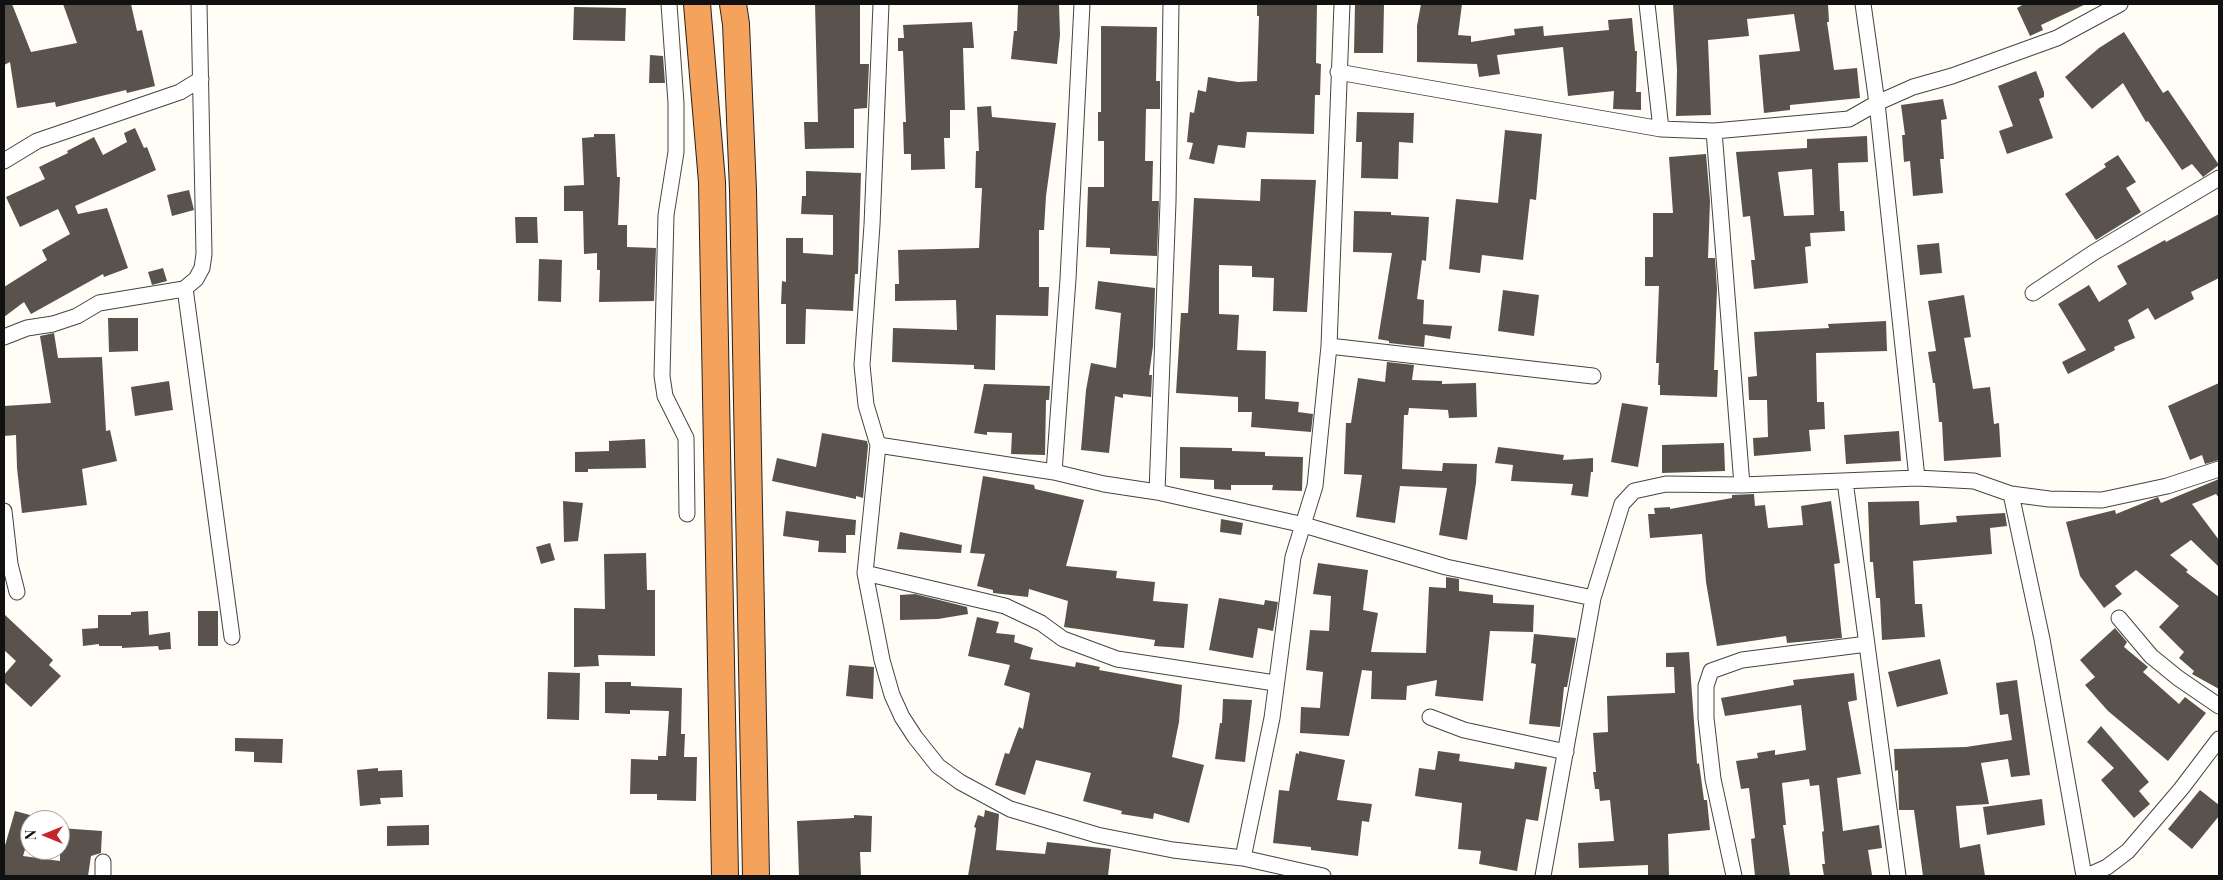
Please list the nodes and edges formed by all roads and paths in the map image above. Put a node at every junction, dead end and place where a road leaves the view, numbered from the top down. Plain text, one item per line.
1 (199, 4) edge
2 (668, 4) edge
3 (697, 4) edge
4 (733, 4) edge
5 (881, 4) edge
6 (1082, 4) edge
7 (1171, 4) edge
8 (1342, 4) edge
9 (1647, 4) edge
10 (1863, 4) edge
11 (2120, 4) edge
12 (1338, 72) junction
13 (201, 79) junction
14 (1876, 103) junction
15 (1661, 129) junction
16 (1714, 131) junction
17 (4, 160) edge
18 (2219, 178) edge
19 (185, 288) junction
20 (2033, 294) dead end
21 (4, 337) edge
22 (1329, 346) junction
23 (1593, 376) dead end
24 (878, 445) junction
25 (2219, 469) edge
26 (1054, 472) junction
27 (1917, 478) junction
28 (1845, 481) junction
29 (1742, 485) junction
30 (1157, 492) junction
31 (2011, 494) junction
32 (4, 511) edge
33 (687, 514) dead end
34 (1304, 525) junction
35 (865, 574) junction
36 (16, 592) dead end
37 (1592, 598) junction
38 (2119, 618) dead end
39 (232, 636) dead end
40 (1867, 644) junction
41 (1276, 683) junction
42 (2219, 706) edge
43 (1430, 717) dead end
44 (2219, 739) edge
45 (1566, 752) junction
46 (1243, 858) junction
47 (725, 876) edge
48 (756, 876) edge
49 (1323, 876) edge
50 (1543, 876) edge
51 (1734, 876) edge
52 (1898, 876) edge
53 (2086, 876) edge

1 - 13 street
2 - 33 street
3 - 47 highway
4 - 48 highway
5 - 24 street
6 - 26 street
7 - 30 street
8 - 12 street
9 - 15 street
10 - 14 street
11 - 14 street
12 - 15 street
12 - 22 street
13 - 17 street
13 - 19 street
14 - 16 street
14 - 27 street
15 - 16 street
16 - 29 street
18 - 20 street
19 - 21 street
19 - 39 street
22 - 23 street
22 - 34 street
24 - 26 street
24 - 35 street
25 - 31 street
26 - 30 street
27 - 28 street
27 - 31 street
28 - 29 street
28 - 40 street
29 - 37 street
30 - 34 street
31 - 53 street
32 - 36 street
34 - 37 street
34 - 41 street
35 - 41 street
35 - 46 street
37 - 45 street
38 - 42 street
40 - 51 street
40 - 52 street
41 - 46 street
43 - 45 street
44 - 53 street
45 - 50 street
46 - 49 street

